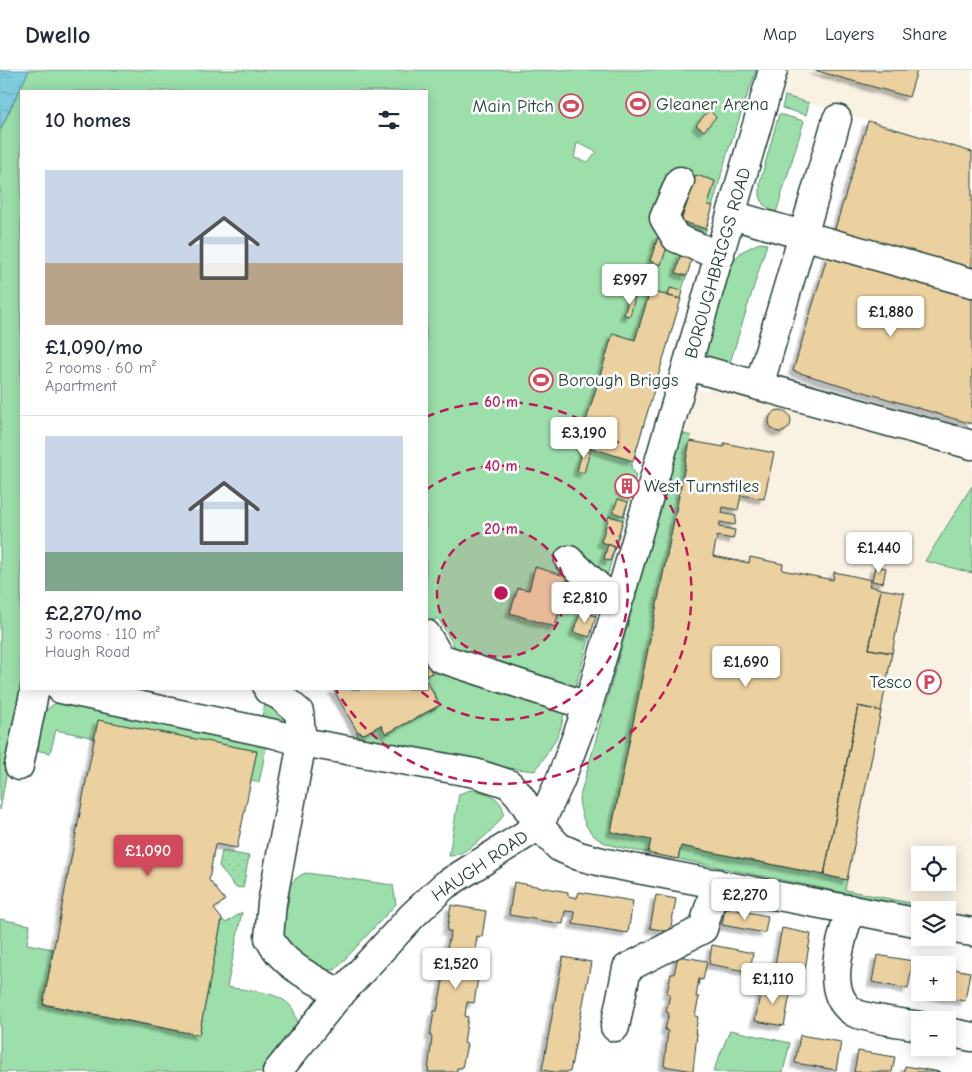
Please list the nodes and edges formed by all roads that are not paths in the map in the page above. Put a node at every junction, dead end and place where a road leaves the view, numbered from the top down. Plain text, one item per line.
1 (773, 70) edge
2 (836, 119) dead end
3 (680, 181) dead end
4 (732, 215) junction
5 (802, 236) junction
6 (720, 256) junction
7 (972, 283) edge
8 (688, 366) junction
9 (759, 386) junction
10 (972, 445) edge
11 (569, 560) dead end
12 (621, 595) junction
13 (428, 637) edge
14 (35, 690) edge
15 (66, 690) edge
16 (285, 697) edge
17 (588, 706) junction
18 (302, 742) junction
19 (19, 766) dead end
20 (539, 826) junction
21 (716, 883) junction
22 (850, 909) junction
23 (911, 920) edge
24 (956, 929) edge
25 (972, 932) edge
26 (341, 994) junction
27 (911, 1024) edge
28 (614, 1027) dead end
29 (956, 1034) edge
30 (972, 1037) edge
31 (277, 1072) edge

1 - 4 street, BOROUGHBRIGGS ROAD
2 - 5 street
3 - 6 street
4 - 5 street
4 - 6 street, BOROUGHBRIGGS ROAD
5 - 7 street
5 - 9 street
6 - 8 street, BOROUGHBRIGGS ROAD
8 - 9 street
8 - 12 street, BOROUGHBRIGGS ROAD
9 - 10 street
11 - 12 street
12 - 17 street, BOROUGHBRIGGS ROAD
13 - 17 street
14 - 19 street
15 - 18 street
16 - 18 street
17 - 20 street, BOROUGHBRIGGS ROAD
18 - 20 street
18 - 26 street
20 - 21 street, HAUGH ROAD
20 - 26 street, HAUGH ROAD
21 - 22 street, HAUGH ROAD
21 - 28 street
22 - 23 street, HAUGH ROAD
22 - 27 street
24 - 25 street
26 - 31 street, HAUGH ROAD
29 - 30 street

